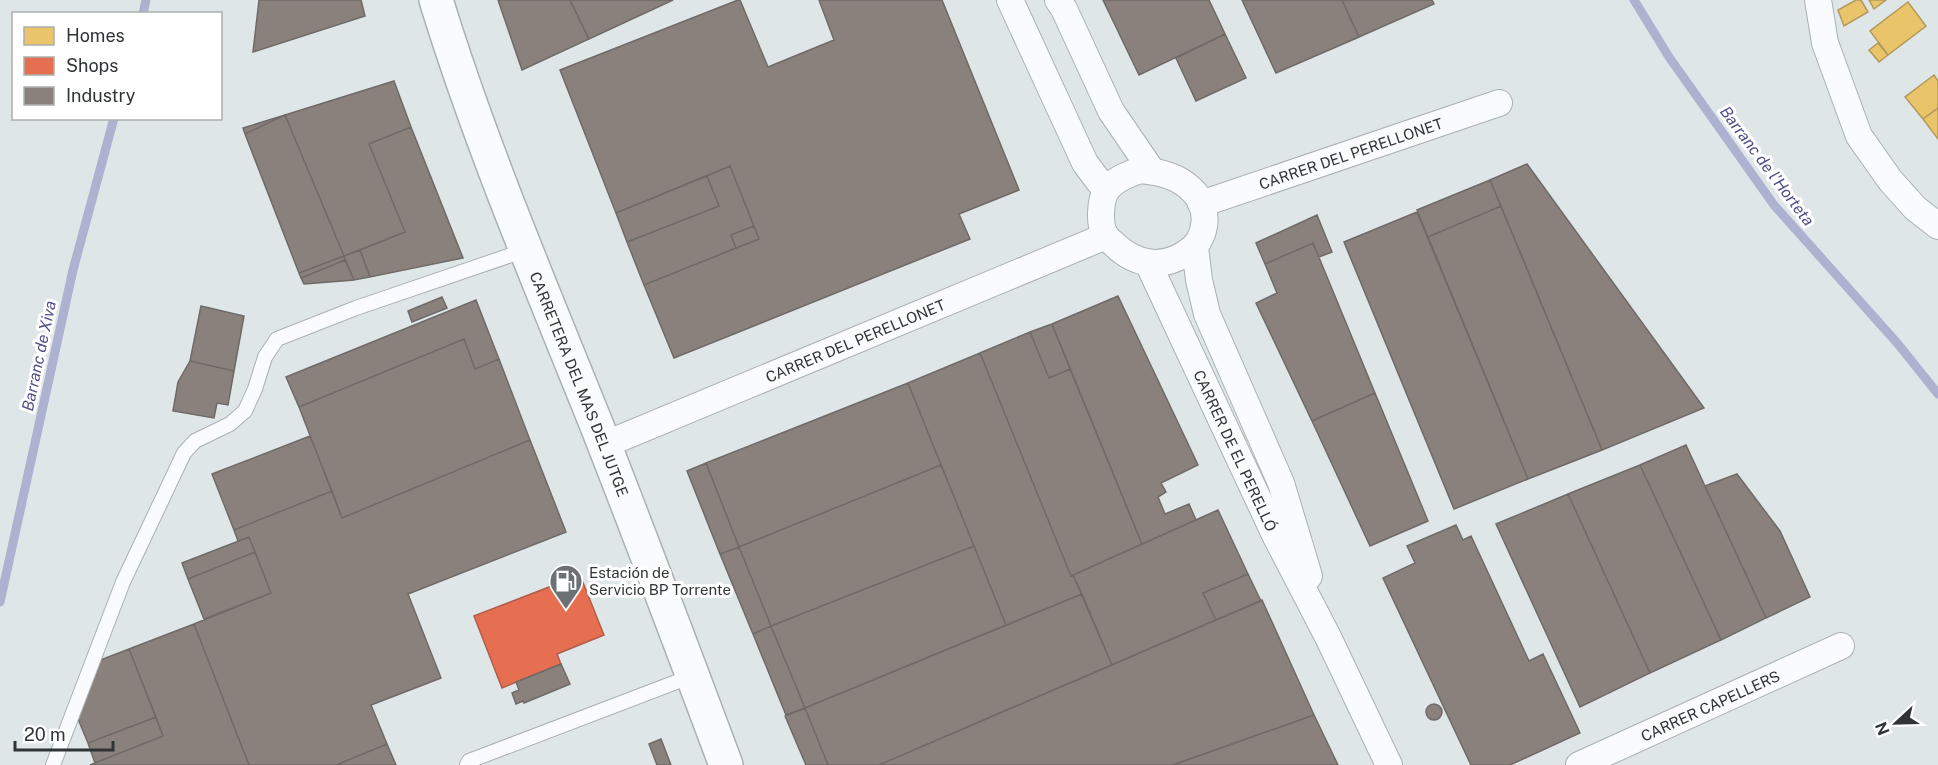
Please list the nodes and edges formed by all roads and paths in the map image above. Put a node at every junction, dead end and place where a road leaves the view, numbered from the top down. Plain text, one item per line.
1 (436, 0) edge
2 (1010, 0) edge
3 (1058, 0) edge
4 (1818, 0) edge
5 (1499, 103) dead end
6 (1152, 171) junction
7 (1106, 191) junction
8 (1201, 204) junction
9 (1938, 226) edge
10 (1106, 236) junction
11 (1195, 248) junction
12 (526, 250) junction
13 (1148, 263) junction
14 (604, 445) junction
15 (1328, 637) junction
16 (1841, 646) dead end
17 (692, 676) junction
18 (53, 765) edge
19 (467, 765) edge
20 (726, 765) edge
21 (1389, 765) edge
22 (1579, 765) edge

1 - 12 street, CARRETERA DEL MAS DEL JUTGE
2 - 7 street
3 - 6 street
4 - 9 street
5 - 8 street, CARRER DEL PERELLONET
6 - 7 street
6 - 8 street
7 - 10 street
8 - 11 street
10 - 13 street
10 - 14 street, CARRER DEL PERELLONET
11 - 13 street
11 - 15 street, CARRER DE EL PERELLÓ
12 - 14 street, CARRETERA DEL MAS DEL JUTGE
12 - 18 lane
13 - 15 street, CARRER DE EL PERELLÓ
14 - 17 street, CARRETERA DEL MAS DEL JUTGE
15 - 21 street, CARRER DE EL PERELLÓ
16 - 22 street, CARRER CAPELLERS
17 - 19 lane
17 - 20 street, CARRETERA DEL MAS DEL JUTGE

